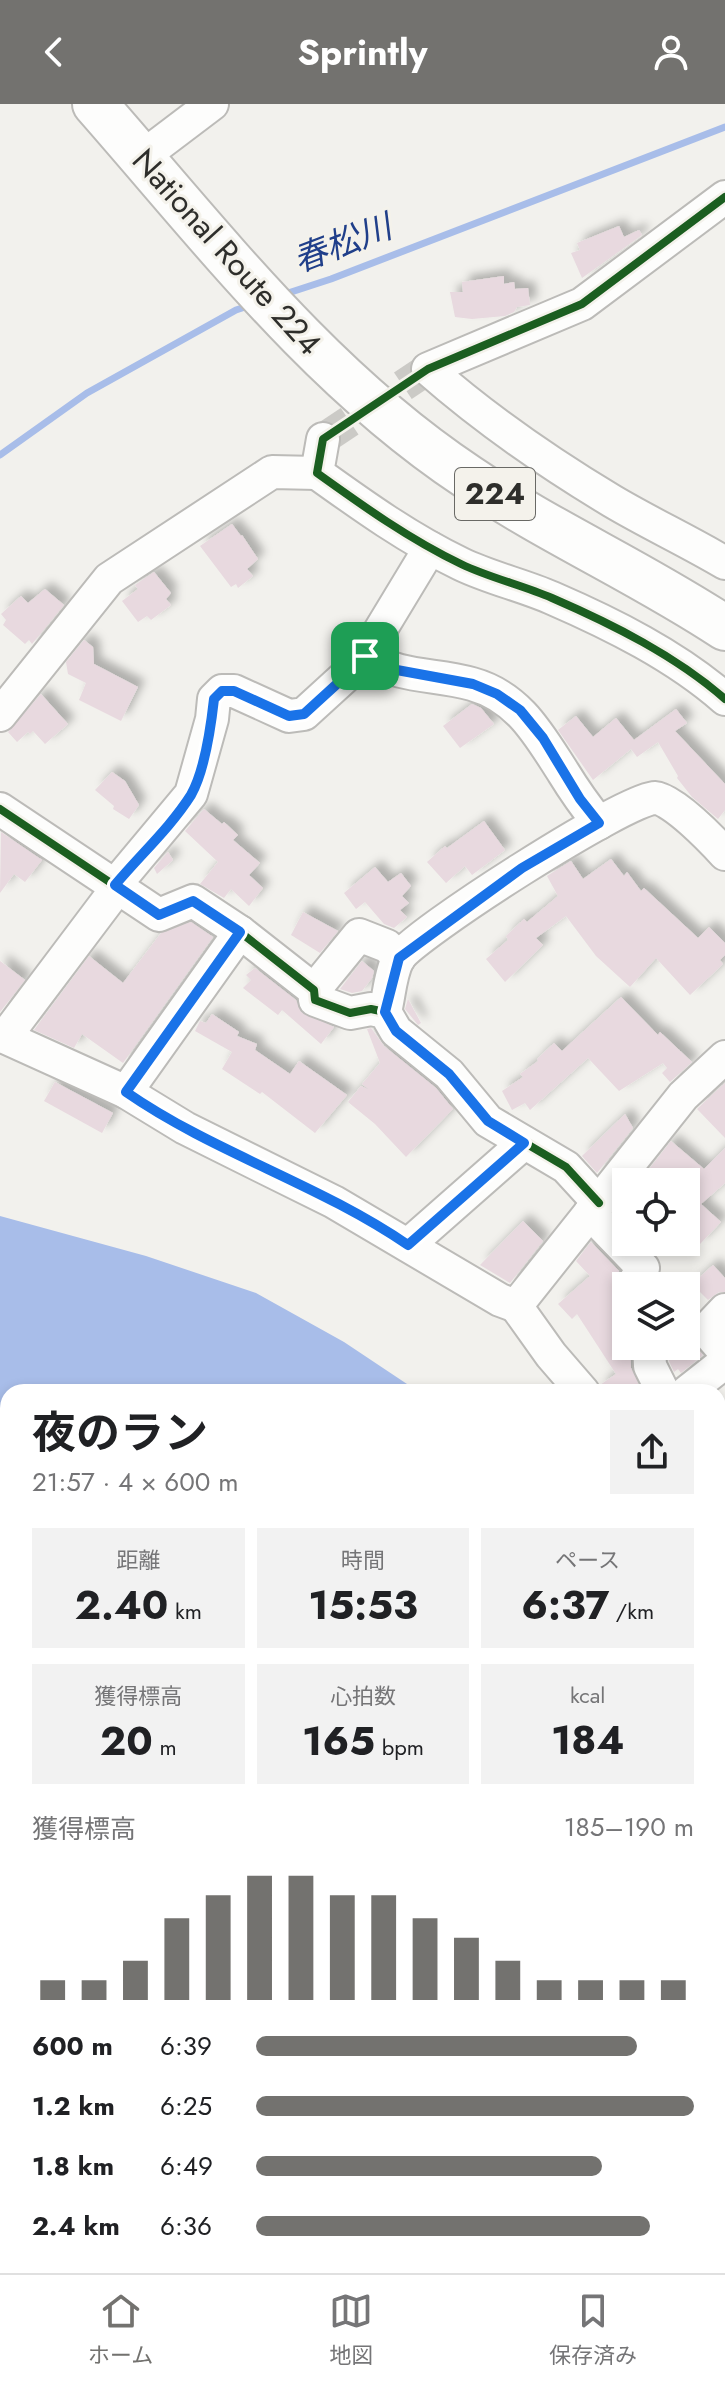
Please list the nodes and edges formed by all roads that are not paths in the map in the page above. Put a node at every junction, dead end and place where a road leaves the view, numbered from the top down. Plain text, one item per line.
1 (95, 104) edge
2 (212, 104) edge
3 (142, 157) junction
4 (725, 197) edge
5 (323, 439) dead end
6 (317, 473) junction
7 (430, 548) junction
8 (725, 563) edge
9 (725, 628) edge
10 (365, 656) junction
11 (725, 699) edge
12 (0, 715) edge
13 (0, 809) edge
14 (599, 823) junction
15 (723, 847) edge
16 (116, 886) junction
17 (240, 932) junction
18 (399, 958) junction
19 (314, 990) junction
20 (385, 1012) junction
21 (2, 1036) edge
22 (725, 1057) edge
23 (126, 1092) junction
24 (524, 1143) junction
25 (594, 1208) junction
26 (408, 1245) junction
27 (641, 1272) edge
28 (516, 1306) junction
29 (725, 1310) edge
30 (725, 1352) edge
31 (650, 1360) edge
32 (725, 1362) edge
33 (576, 1384) edge
34 (659, 1384) edge
35 (697, 1384) edge

1 - 3 highway, National Route 224 / 224
2 - 3 street
3 - 9 highway, National Route 224 / 224
4 - 8 street
5 - 6 street
6 - 7 street
6 - 12 street
7 - 10 street
7 - 11 street
10 - 14 street
10 - 16 street
13 - 16 street
14 - 15 street
14 - 18 street
16 - 17 street
16 - 21 street
17 - 19 street
17 - 23 street
18 - 19 street
18 - 20 street
19 - 20 street
20 - 24 street
21 - 23 street
22 - 25 street
23 - 26 street
24 - 25 street
24 - 26 street
25 - 27 street
25 - 28 street
26 - 28 street
28 - 33 street
29 - 30 street
31 - 34 street
32 - 35 street

